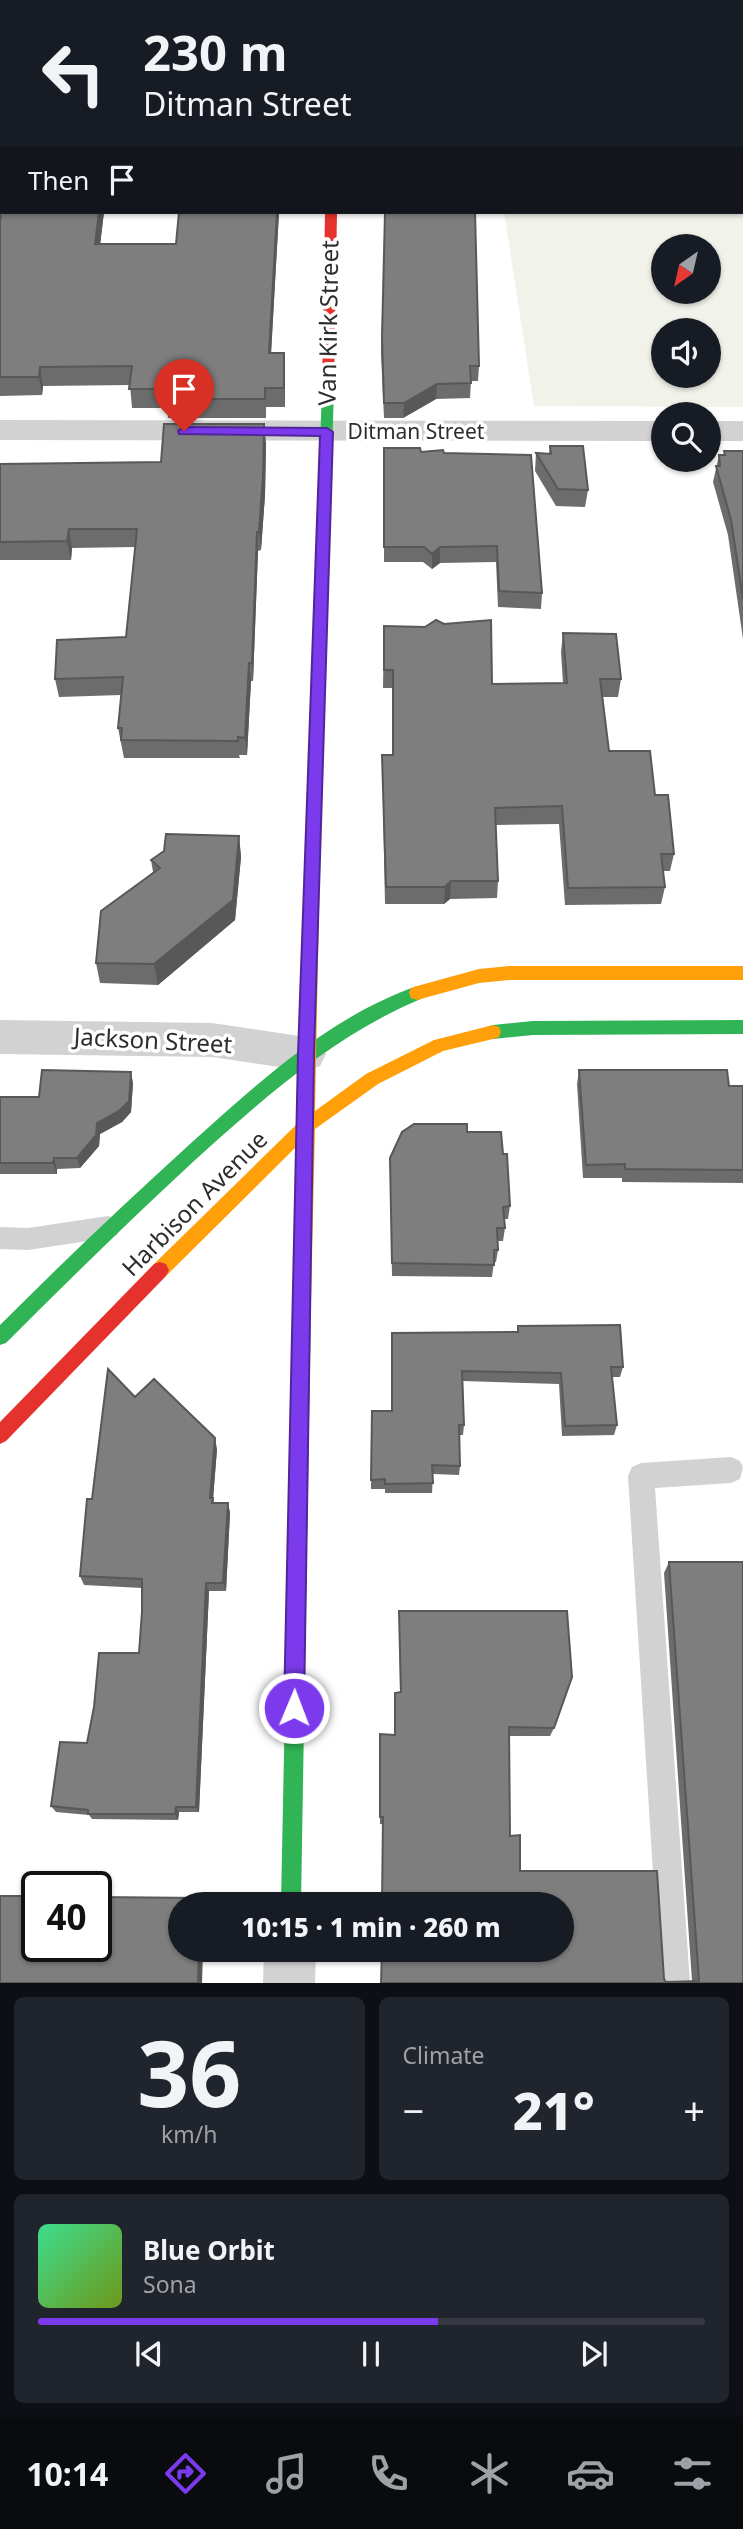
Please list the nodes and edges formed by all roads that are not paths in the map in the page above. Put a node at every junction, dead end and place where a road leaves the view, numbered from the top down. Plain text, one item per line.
1 (331, 214) edge
2 (0, 430) edge
3 (721, 431) edge
4 (743, 431) edge
5 (327, 432) junction
6 (651, 432) edge
7 (743, 973) edge
8 (743, 1027) edge
9 (0, 1037) edge
10 (306, 1054) junction
11 (305, 1127) junction
12 (111, 1227) junction
13 (0, 1238) edge
14 (0, 1337) edge
15 (0, 1435) edge
16 (731, 1470) dead end
17 (290, 1892) edge
18 (290, 1962) edge
19 (289, 1983) edge
20 (675, 1983) edge

1 - 5 street, Van Kirk Street
2 - 5 street, Ditman Street
3 - 4 street
5 - 6 street, Ditman Street
5 - 10 street, Van Kirk Street
7 - 10 street, Harbison Avenue
8 - 11 street, Harbison Avenue
9 - 10 street, Jackson Street
10 - 11 street, Van Kirk Street
10 - 12 street, Harbison Avenue
11 - 15 street, Harbison Avenue
11 - 17 street, Van Kirk Street
12 - 13 lane
12 - 14 street, Harbison Avenue
16 - 20 lane
18 - 19 street

